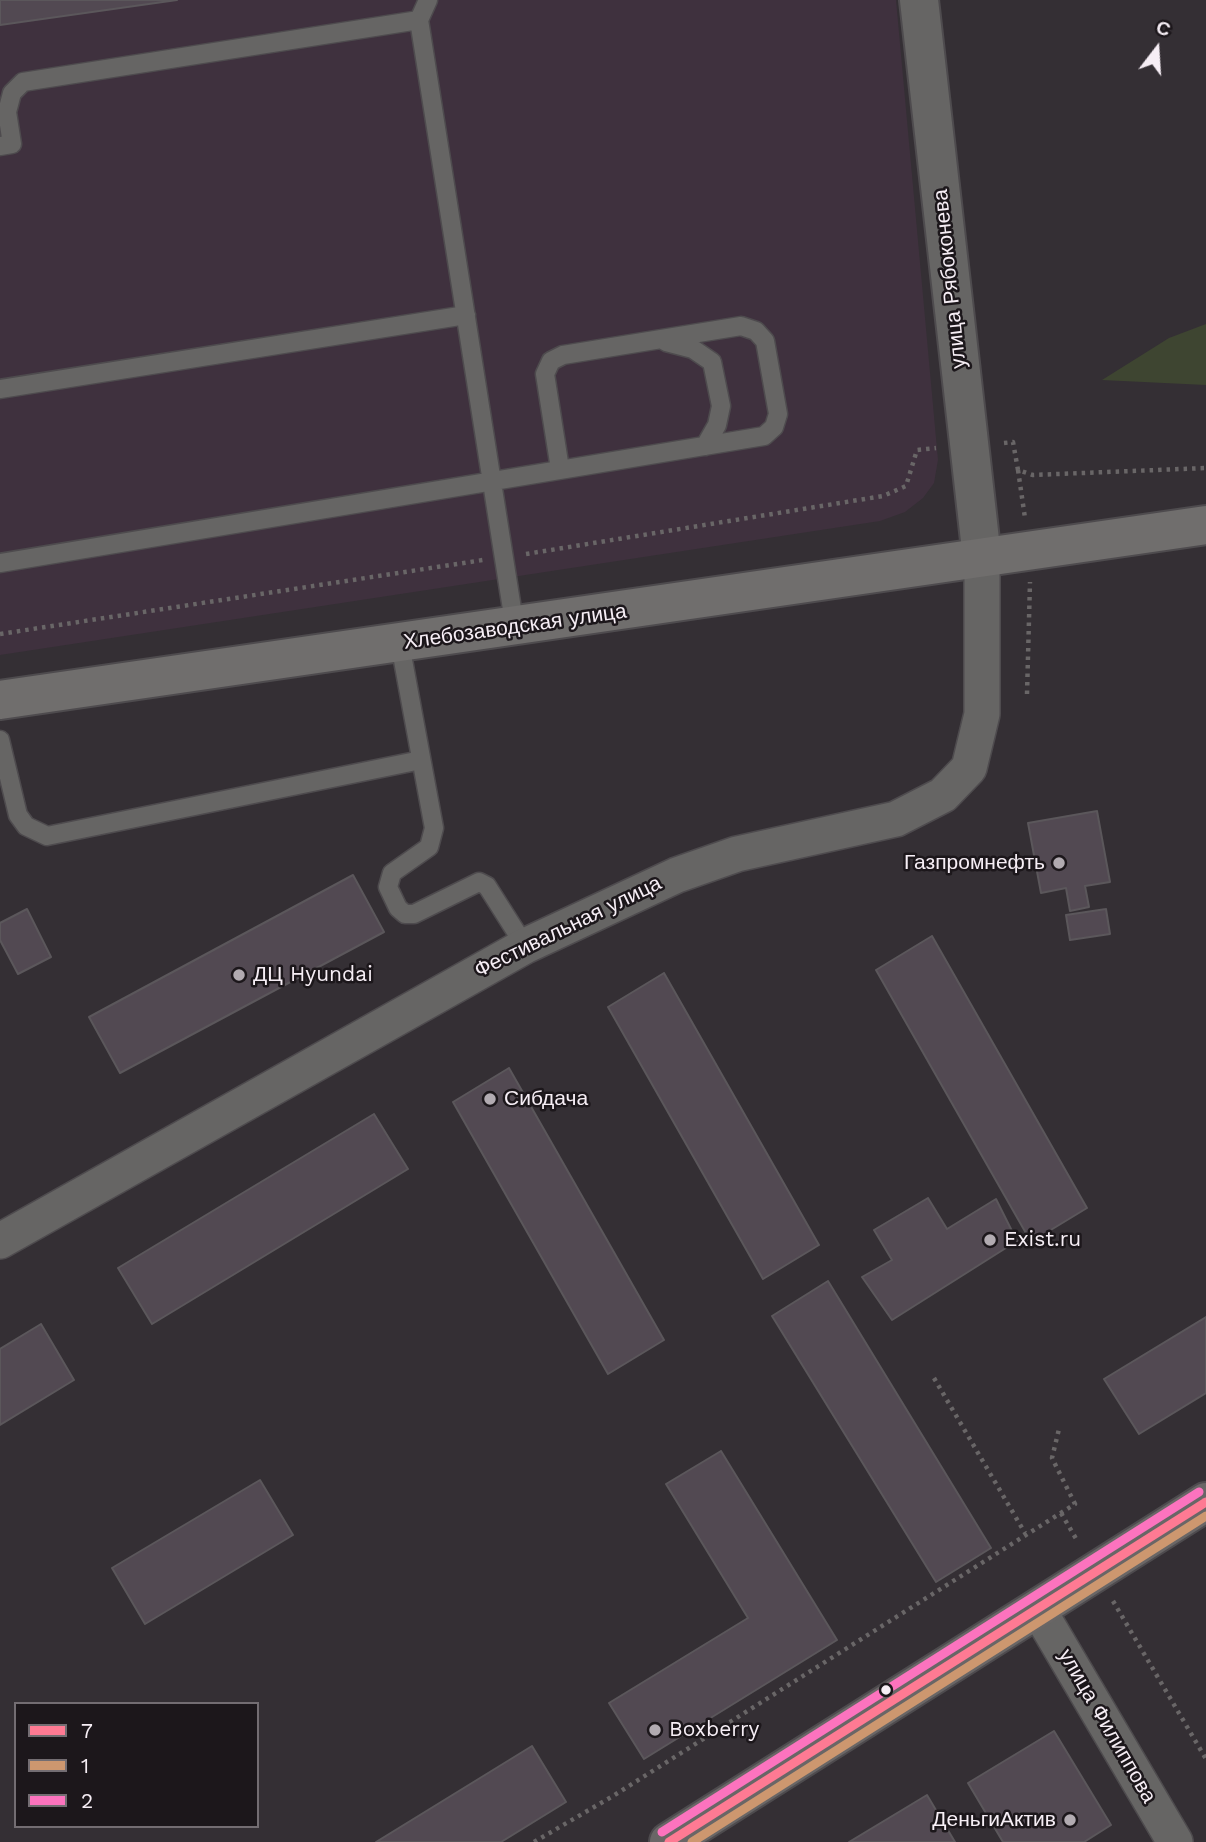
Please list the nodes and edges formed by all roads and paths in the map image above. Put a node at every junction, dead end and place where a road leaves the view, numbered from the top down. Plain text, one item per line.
1 (428, 0) edge
2 (919, 0) edge
3 (419, 20) junction
4 (0, 146) edge
5 (466, 315) junction
6 (657, 340) junction
7 (0, 389) edge
8 (705, 446) junction
9 (968, 446) junction
10 (1206, 468) edge
11 (560, 470) junction
12 (491, 479) junction
13 (1206, 525) edge
14 (503, 557) junction
15 (982, 558) junction
16 (0, 563) edge
17 (514, 628) junction
18 (0, 634) edge
19 (400, 644) junction
20 (0, 700) edge
21 (0, 740) edge
22 (421, 760) junction
23 (525, 946) junction
24 (0, 1241) edge
25 (934, 1378) dead end
26 (1059, 1429) dead end
27 (1206, 1502) edge
28 (1061, 1513) junction
29 (1025, 1533) junction
30 (1097, 1574) junction
31 (1039, 1611) junction
32 (1206, 1759) edge
33 (534, 1842) edge
34 (669, 1842) edge
35 (1175, 1842) edge

1 - 3 lane
2 - 9 street, улица Рябоконева
3 - 4 lane
3 - 5 lane
5 - 7 lane
5 - 12 lane
6 - 8 lane
6 - 8 lane
6 - 11 lane
8 - 11 lane
9 - 10 path
9 - 14 path
9 - 15 street, улица Рябоконева
11 - 12 lane
12 - 14 lane
12 - 16 lane
13 - 15 main road, Хлебозаводская улица
14 - 17 lane
14 - 18 path
15 - 17 main road, Хлебозаводская улица
15 - 23 street, Фестивальная улица
17 - 19 main road, Хлебозаводская улица
19 - 20 main road, Хлебозаводская улица
19 - 22 lane
21 - 22 lane
22 - 23 lane
23 - 24 street, Фестивальная улица
25 - 29 path
26 - 28 path
27 - 30 main road
28 - 29 path
28 - 30 path
29 - 33 path
30 - 31 main road
30 - 32 path
31 - 34 main road
31 - 35 street, улица Филиппова

